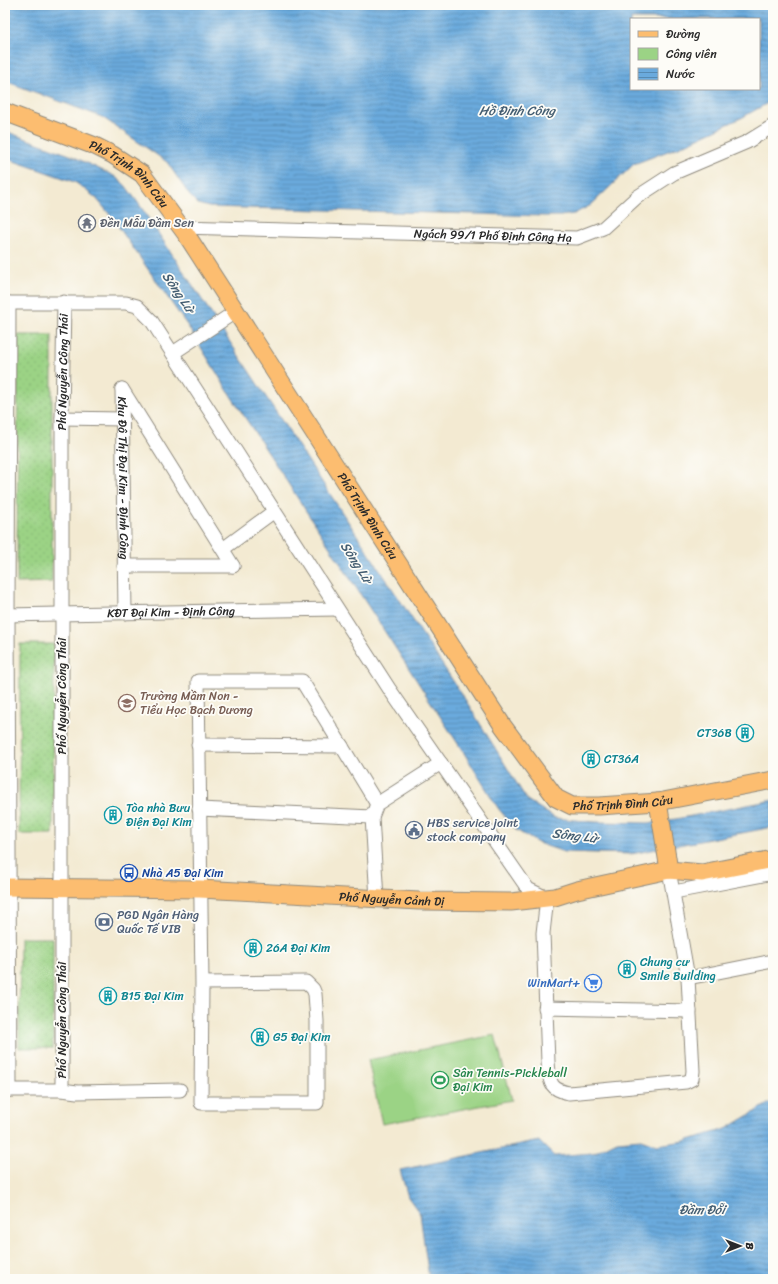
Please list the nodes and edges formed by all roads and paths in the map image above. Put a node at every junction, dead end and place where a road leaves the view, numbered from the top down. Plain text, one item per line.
1 (5, 112) edge
2 (773, 126) edge
3 (181, 227) junction
4 (7, 302) edge
5 (64, 302) junction
6 (230, 316) junction
7 (173, 354) junction
8 (62, 418) junction
9 (122, 419) junction
10 (274, 512) junction
11 (223, 549) junction
12 (124, 566) junction
13 (337, 609) junction
14 (125, 613) junction
15 (62, 614) junction
16 (7, 615) edge
17 (7, 744) edge
18 (198, 745) junction
19 (342, 746) junction
20 (441, 763) junction
21 (773, 780) edge
22 (377, 804) junction
23 (199, 809) junction
24 (659, 809) junction
25 (372, 817) junction
26 (773, 859) edge
27 (668, 863) junction
28 (773, 873) edge
29 (7, 887) edge
30 (62, 887) junction
31 (200, 889) junction
32 (674, 892) junction
33 (547, 898) junction
34 (377, 899) junction
35 (773, 961) edge
36 (688, 978) junction
37 (202, 983) junction
38 (545, 1008) junction
39 (690, 1011) junction
40 (8, 1090) edge
41 (62, 1090) junction
42 (180, 1090) dead end

1 - 3 main road, Phố Trịnh Đình Cửu
2 - 3 street, Ngách 99/1 Phố Định Công Hạ
3 - 6 main road, Phố Trịnh Đình Cửu
4 - 5 street
4 - 16 street
5 - 7 street
5 - 8 street, Phố Nguyễn Công Thái
6 - 7 street
6 - 24 main road, Phố Trịnh Đình Cửu
7 - 10 street
8 - 9 street
8 - 15 street, Phố Nguyễn Công Thái
9 - 11 street, Khu Đô Thị Đại Kim - Định Công
9 - 12 street, Khu Đô Thị Đại Kim - Định Công
10 - 11 street
10 - 13 street
11 - 12 street
12 - 14 street, Khu Đô Thị Đại Kim - Định Công
13 - 14 street, KĐT Đại Kim - Định Công
13 - 20 street
14 - 15 street, KĐT Đại Kim - Định Công
15 - 16 street, KĐT Đại Kim - Định Công
15 - 30 street, Phố Nguyễn Công Thái
16 - 17 street
17 - 29 street
18 - 19 street
18 - 19 street
18 - 23 street
19 - 22 street
20 - 22 street
20 - 33 street
21 - 24 main road, Phố Trịnh Đình Cửu
22 - 25 street
23 - 25 street
23 - 31 street
24 - 27 main road
25 - 34 street
26 - 27 main road, Phố Nguyễn Cảnh Dị
27 - 32 street
27 - 33 main road, Phố Nguyễn Cảnh Dị
28 - 32 street
29 - 30 main road, Phố Nguyễn Cảnh Dị
29 - 40 street
30 - 31 main road, Phố Nguyễn Cảnh Dị
30 - 41 street, Phố Nguyễn Công Thái
31 - 34 main road, Phố Nguyễn Cảnh Dị
31 - 37 street
32 - 36 street
33 - 34 main road, Phố Nguyễn Cảnh Dị
33 - 38 street
35 - 36 street
36 - 39 street
37 - 37 street
38 - 39 street
38 - 39 street
40 - 41 street
41 - 42 street

